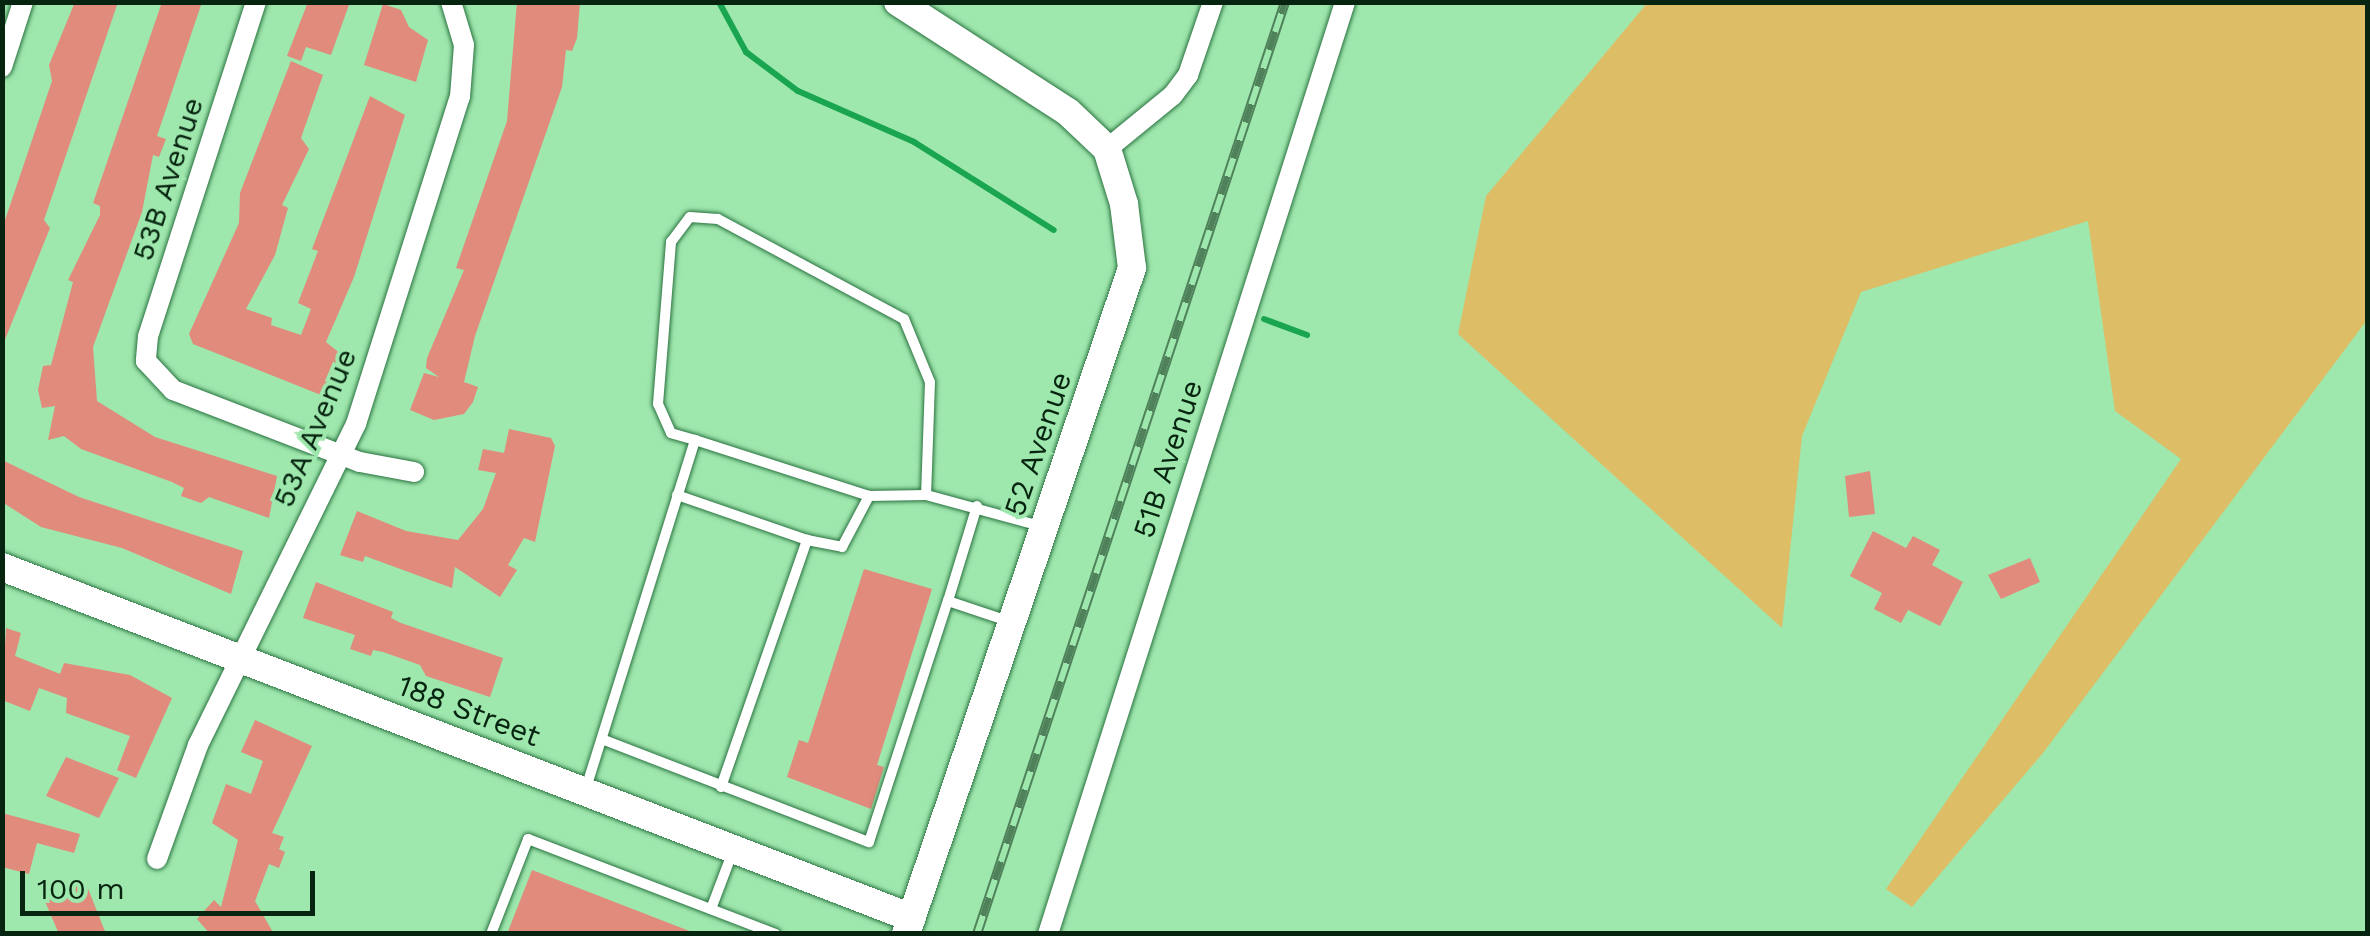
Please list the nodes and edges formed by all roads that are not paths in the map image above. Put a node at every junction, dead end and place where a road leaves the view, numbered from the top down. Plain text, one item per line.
1 (23, 2) edge
2 (256, 2) edge
3 (451, 2) edge
4 (898, 2) edge
5 (1213, 2) edge
6 (1345, 2) edge
7 (2, 67) edge
8 (1107, 149) junction
9 (694, 440) junction
10 (342, 456) junction
11 (414, 472) dead end
12 (926, 494) junction
13 (677, 495) junction
14 (869, 496) junction
15 (977, 506) junction
16 (1044, 528) junction
17 (807, 540) junction
18 (2, 567) edge
19 (948, 602) junction
20 (1014, 623) junction
21 (240, 660) junction
22 (604, 740) junction
23 (721, 788) junction
24 (585, 789) junction
25 (732, 851) junction
26 (156, 859) dead end
27 (711, 909) junction
28 (909, 926) edge
29 (490, 934) edge
30 (775, 934) edge
31 (1048, 934) edge

1 - 7 street
2 - 10 street, 53B Avenue
3 - 10 street, 53A Avenue
4 - 8 street
5 - 8 street
6 - 31 street, 51B Avenue
8 - 16 street, 52 Avenue
9 - 12 lane
9 - 13 lane
9 - 14 lane
10 - 11 street
10 - 21 street, 53A Avenue
12 - 14 lane
12 - 15 lane
13 - 17 lane
13 - 22 lane
14 - 17 lane
15 - 16 lane
15 - 19 lane
16 - 20 street, 52 Avenue
17 - 23 lane
18 - 21 street, 188 Street
19 - 20 lane
19 - 23 lane
20 - 28 street, 52 Avenue
21 - 24 street, 188 Street
21 - 26 street, 53A Avenue
22 - 23 lane
22 - 24 lane
24 - 25 street, 188 Street
25 - 27 lane
25 - 28 street, 188 Street
27 - 29 lane
27 - 30 lane

